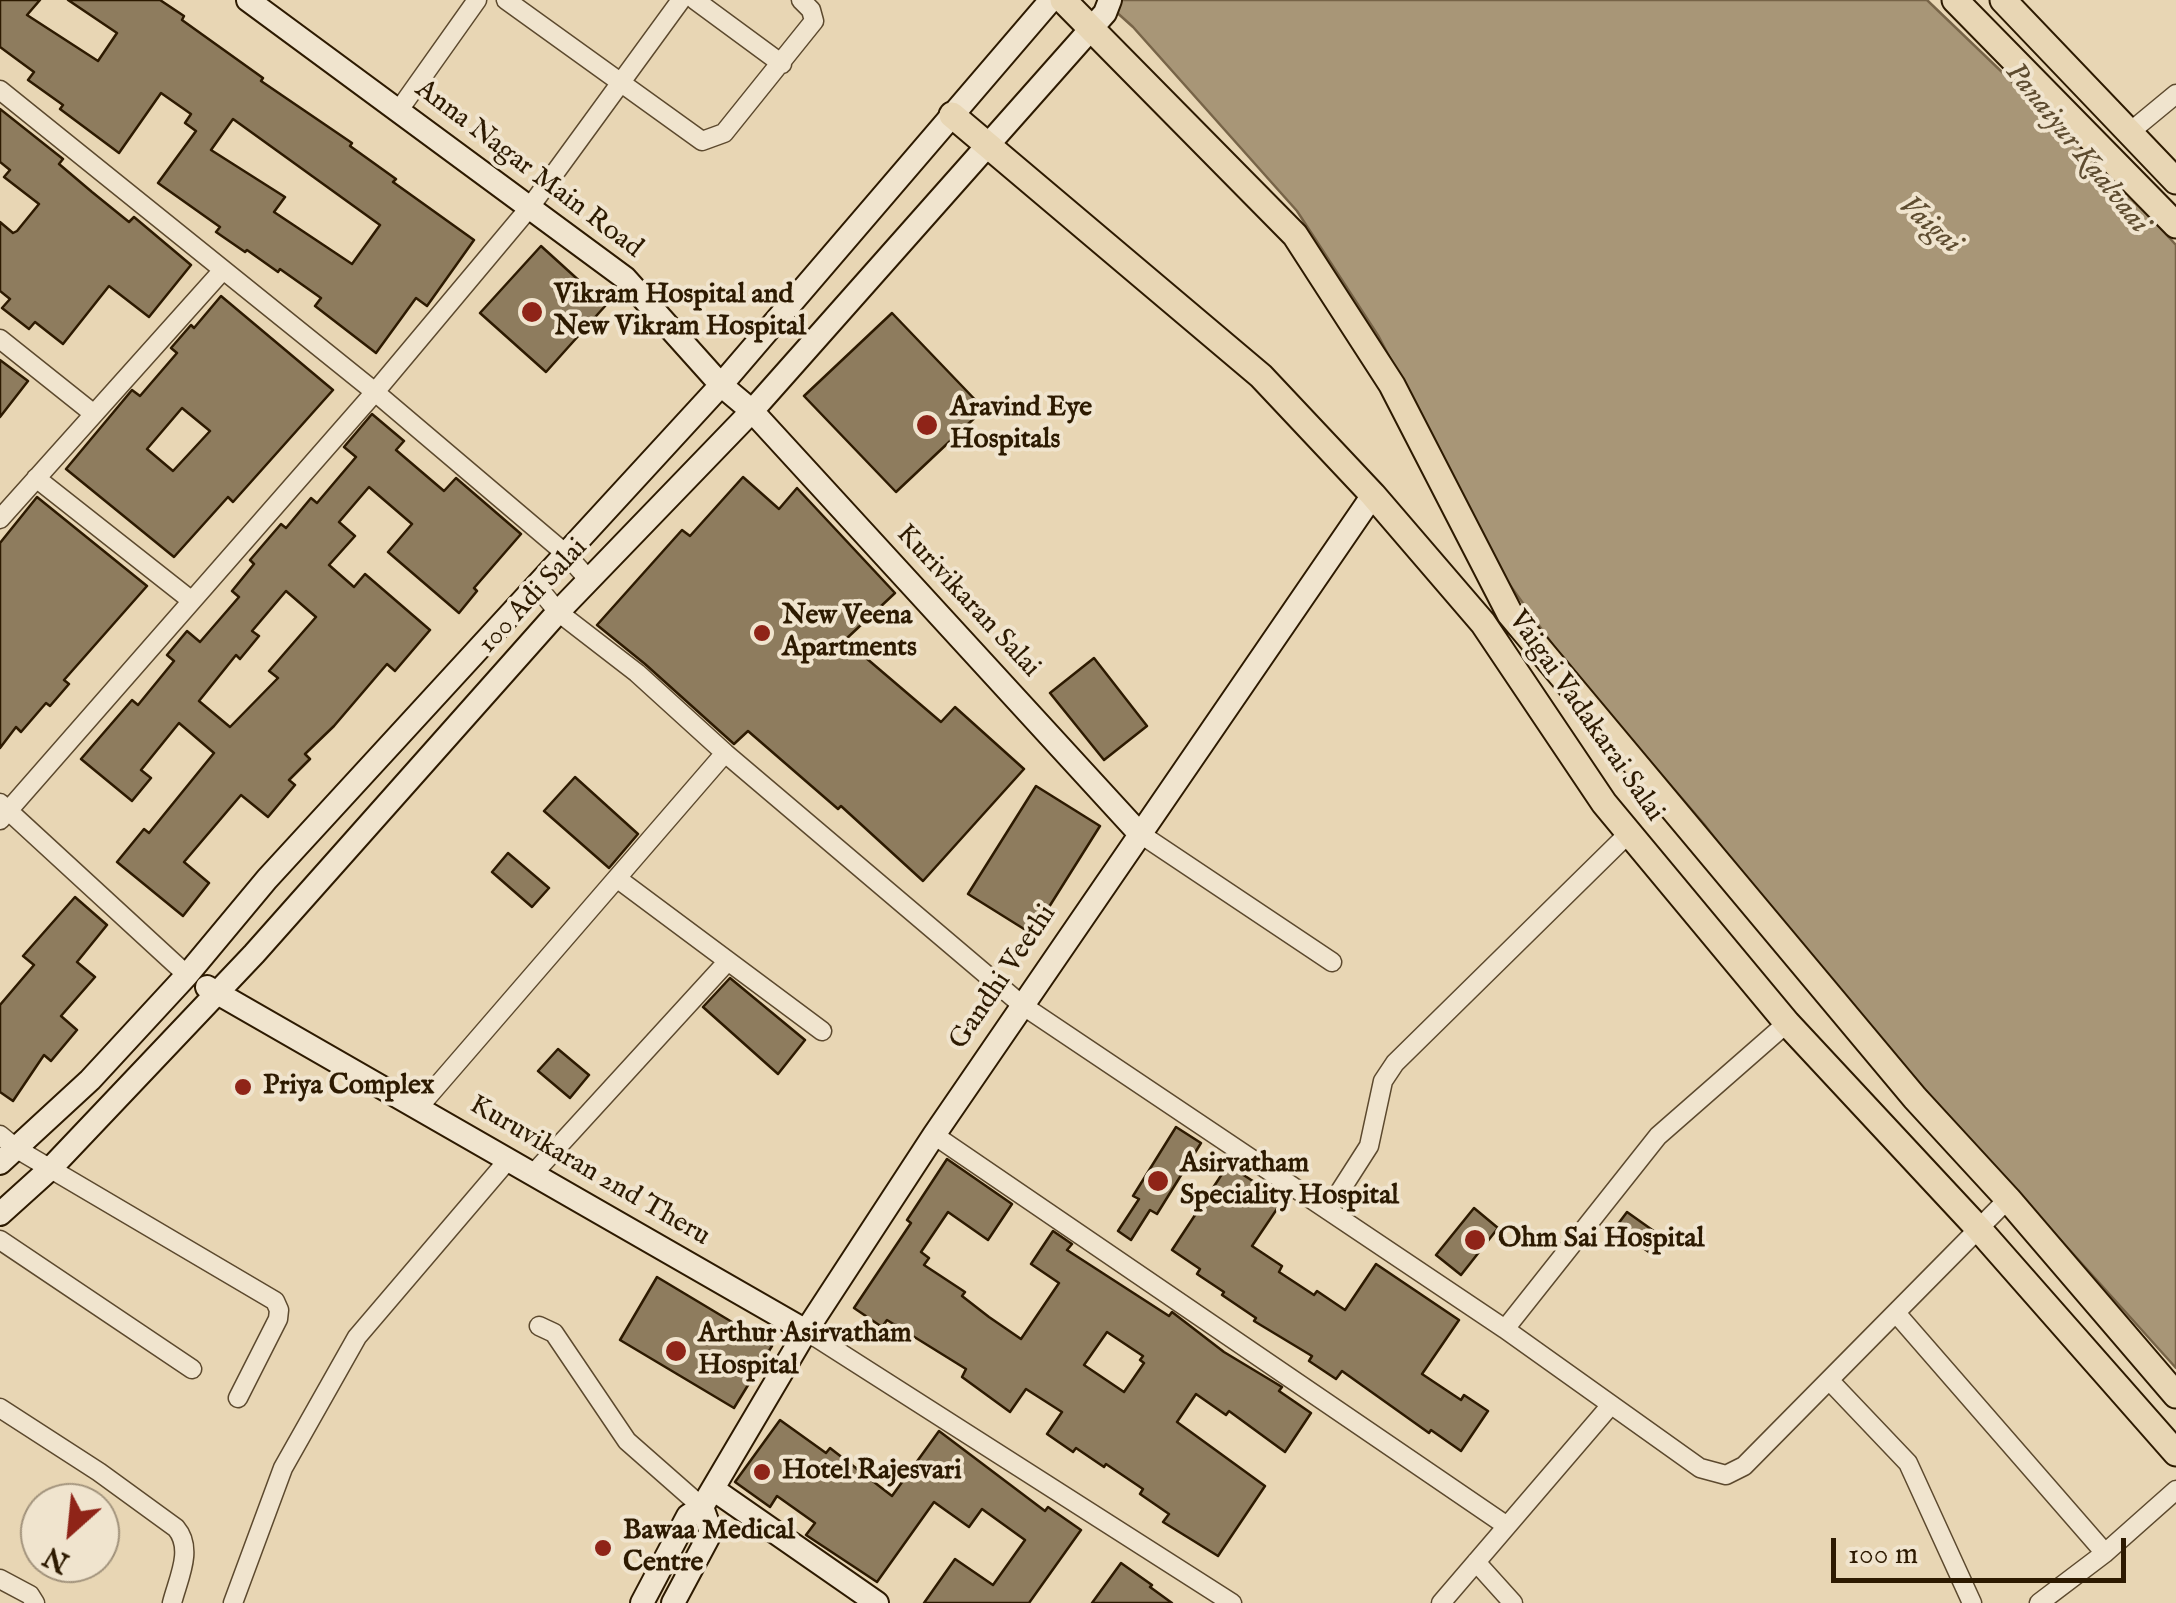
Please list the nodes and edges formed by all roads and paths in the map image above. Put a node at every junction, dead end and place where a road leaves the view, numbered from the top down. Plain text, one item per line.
1 (248, 0) edge
2 (477, 0) edge
3 (506, 0) edge
4 (682, 0) edge
5 (695, 0) edge
6 (801, 0) edge
7 (1051, 0) edge
8 (1064, 0) edge
9 (1955, 0) edge
10 (2003, 0) edge
11 (1102, 13) edge
12 (782, 64) junction
13 (622, 84) junction
14 (0, 90) edge
15 (2176, 94) edge
16 (399, 110) junction
17 (952, 115) junction
18 (2130, 132) junction
19 (985, 146) junction
20 (2176, 181) edge
21 (530, 207) junction
22 (2176, 225) edge
23 (224, 270) junction
24 (0, 339) edge
25 (721, 385) junction
26 (376, 392) junction
27 (752, 410) junction
28 (94, 414) junction
29 (36, 478) junction
30 (1373, 495) junction
31 (0, 519) edge
32 (566, 554) junction
33 (590, 580) junction
34 (537, 586) junction
35 (192, 601) junction
36 (558, 612) junction
37 (724, 753) junction
38 (3, 811) edge
39 (1629, 832) junction
40 (1139, 834) junction
41 (618, 879) junction
42 (727, 962) junction
43 (1332, 962) dead end
44 (187, 975) junction
45 (218, 993) junction
46 (1022, 1005) junction
47 (1788, 1023) junction
48 (822, 1031) dead end
49 (418, 1108) junction
50 (934, 1135) junction
51 (6, 1149) edge
52 (508, 1160) junction
53 (51, 1168) junction
54 (533, 1174) junction
55 (2008, 1199) junction
56 (1328, 1210) junction
57 (0, 1214) edge
58 (1978, 1228) junction
59 (0, 1240) edge
60 (1896, 1313) junction
61 (539, 1326) dead end
62 (1505, 1329) junction
63 (806, 1331) junction
64 (192, 1368) dead end
65 (1829, 1380) junction
66 (2176, 1395) edge
67 (238, 1398) dead end
68 (1610, 1406) junction
69 (0, 1408) edge
70 (2176, 1453) edge
71 (2176, 1490) edge
72 (708, 1498) junction
73 (1507, 1526) junction
74 (2105, 1553) junction
75 (1476, 1562) junction
76 (0, 1578) edge
77 (35, 1603) edge
78 (172, 1603) edge
79 (233, 1603) edge
80 (642, 1603) edge
81 (673, 1603) edge
82 (877, 1603) edge
83 (1232, 1603) edge
84 (1441, 1603) edge
85 (1513, 1603) edge
86 (1972, 1603) edge
87 (2039, 1603) edge

1 - 16 street, Anna Nagar Main Road
2 - 16 street
3 - 13 street
4 - 13 street
5 - 12 street
6 - 12 street
7 - 17 street, 100 Adi Salai
8 - 11 main road, Vaigai Vadakarai Salai
9 - 22 main road
10 - 18 main road
11 - 19 street, 100 Adi Salai
11 - 55 main road, Vaigai Vadakarai Salai
12 - 13 street
13 - 21 street
14 - 23 street
15 - 18 street
16 - 21 street, Anna Nagar Main Road
17 - 19 main road, Vaigai Vadakarai Salai
17 - 25 street, 100 Adi Salai
18 - 20 main road
19 - 27 street, 100 Adi Salai
19 - 30 main road, Vaigai Vadakarai Salai
21 - 25 street, Anna Nagar Main Road
21 - 26 street
23 - 26 street
23 - 28 street
24 - 28 street
25 - 27 street, Anna Nagar Main Road
25 - 32 street, 100 Adi Salai
26 - 32 street
26 - 35 street
27 - 33 street, 100 Adi Salai
27 - 40 street, Kurivikaran Salai
28 - 29 street
29 - 31 street
29 - 35 street
30 - 39 main road, Vaigai Vadakarai Salai
30 - 40 street, Gandhi Veethi
32 - 33 street
32 - 34 street, 100 Adi Salai
33 - 36 street, 100 Adi Salai
34 - 36 street
34 - 44 street, 100 Adi Salai
35 - 38 street
36 - 37 street
36 - 45 street, 100 Adi Salai
37 - 41 street
37 - 46 street
38 - 44 street
39 - 47 main road, Vaigai Vadakarai Salai
39 - 56 street
40 - 43 street
40 - 46 street, Gandhi Veethi
41 - 42 street
41 - 49 street
42 - 48 street
42 - 54 street
44 - 45 street, Kuruvikaran 2nd Theru
44 - 51 street, 100 Adi Salai
45 - 49 street, Kuruvikaran 2nd Theru
45 - 53 street, 100 Adi Salai
46 - 50 street, Gandhi Veethi
46 - 56 street
47 - 58 main road, Vaigai Vadakarai Salai
47 - 62 street
49 - 52 street, Kuruvikaran 2nd Theru
50 - 63 street, Gandhi Veethi
50 - 73 street
51 - 53 street
52 - 54 street, Kuruvikaran 2nd Theru
52 - 79 street
53 - 57 street, 100 Adi Salai
53 - 67 street
54 - 63 street, Kuruvikaran 2nd Theru
55 - 58 street
55 - 66 main road, Vaigai Vadakarai Salai
56 - 62 street
58 - 60 street
58 - 70 main road, Vaigai Vadakarai Salai
59 - 64 street
60 - 65 street
60 - 74 street
61 - 72 street
62 - 68 street
63 - 72 street, Gandhi Veethi
63 - 83 street
65 - 68 street
65 - 86 street
68 - 73 street
69 - 78 street
71 - 74 street
72 - 80 street, Gandhi Veethi
72 - 81 street, Gandhi Veethi
72 - 82 street
73 - 75 street
74 - 87 street
75 - 84 street
75 - 85 street
76 - 77 street

